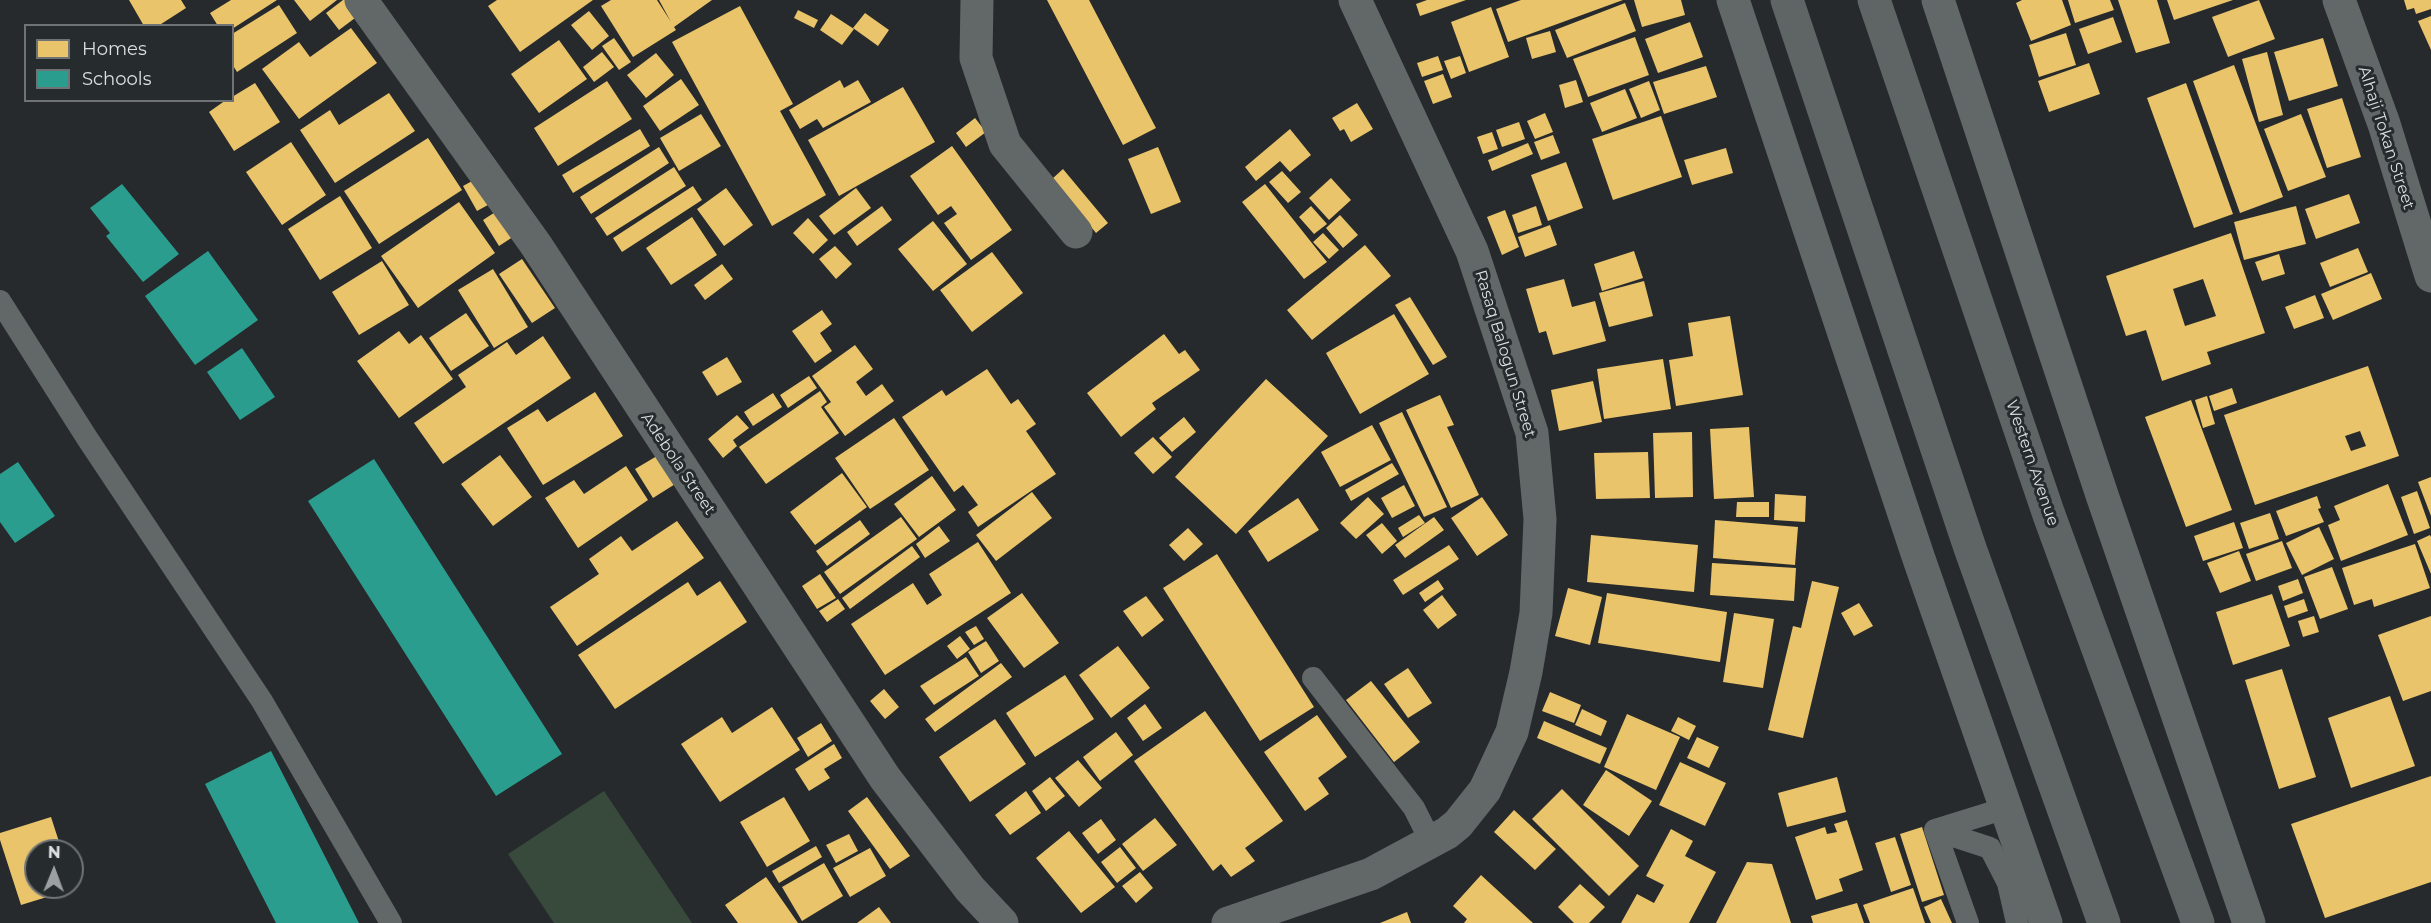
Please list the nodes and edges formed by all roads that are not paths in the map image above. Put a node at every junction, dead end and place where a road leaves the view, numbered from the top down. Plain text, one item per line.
1 (361, 0) edge
2 (977, 0) edge
3 (1355, 0) edge
4 (1733, 0) edge
5 (1787, 0) edge
6 (1874, 0) edge
7 (1938, 0) edge
8 (2339, 0) edge
9 (1076, 232) dead end
10 (2431, 276) edge
11 (0, 301) edge
12 (1313, 678) dead end
13 (2006, 808) junction
14 (1935, 830) junction
15 (1431, 842) junction
16 (392, 923) edge
17 (1002, 923) edge
18 (1228, 923) edge
19 (1968, 923) edge
20 (2017, 923) edge
21 (2046, 923) edge
22 (2104, 923) edge
23 (2198, 923) edge
24 (2249, 923) edge

1 - 17 street, Adebola Street
2 - 9 street
3 - 15 street, Rasaq Balogun Street
4 - 13 main road
5 - 22 highway
6 - 23 highway, Western Avenue
7 - 24 main road
8 - 10 street, Alhaji Tokan Street
11 - 16 lane
12 - 15 lane
13 - 14 lane
13 - 21 main road
14 - 19 lane
14 - 20 lane
15 - 18 street, Rasaq Balogun Street

